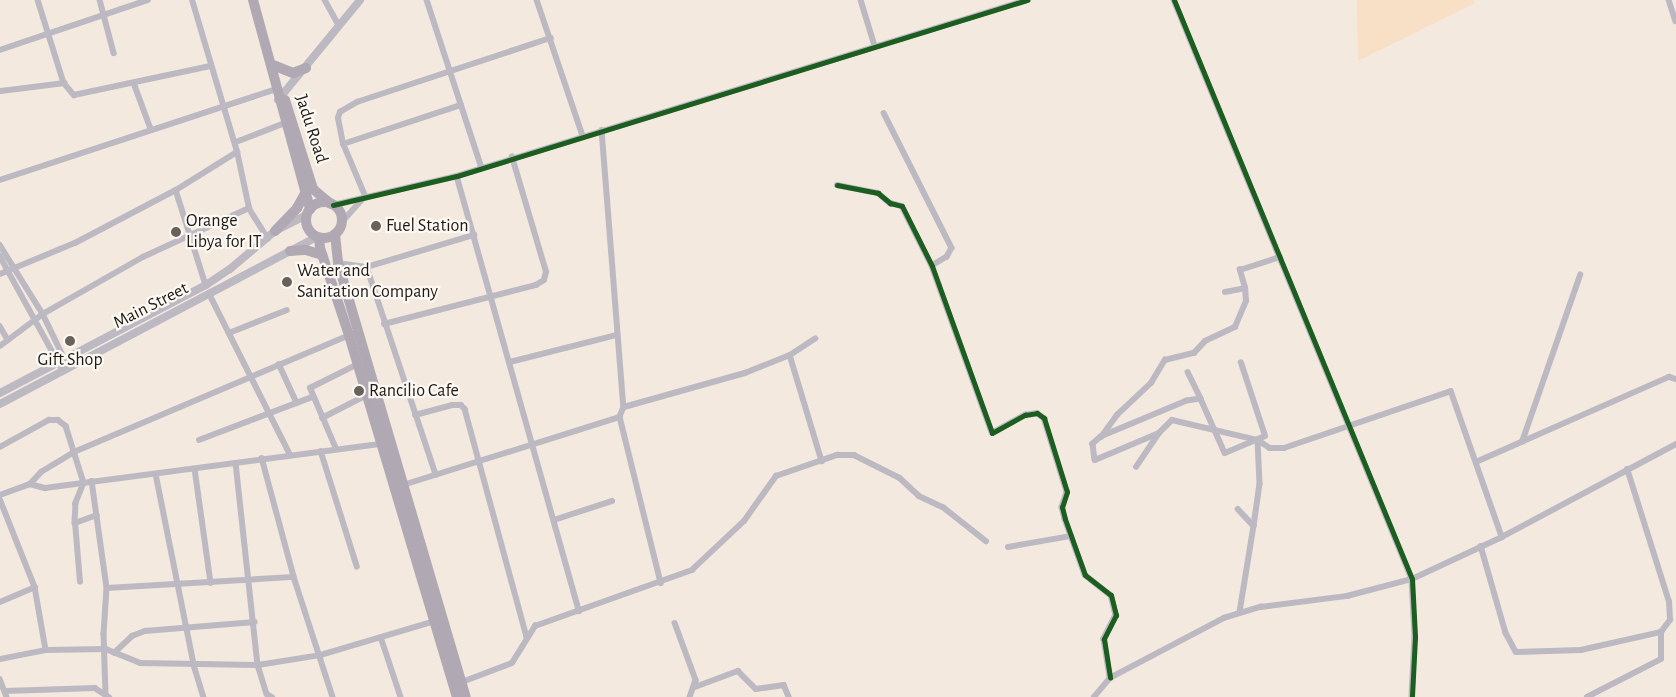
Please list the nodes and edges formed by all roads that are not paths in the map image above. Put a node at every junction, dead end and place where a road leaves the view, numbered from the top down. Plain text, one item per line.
1 (38, 0) edge
2 (100, 0) edge
3 (148, 0) edge
4 (192, 0) edge
5 (253, 0) edge
6 (325, 0) edge
7 (360, 0) edge
8 (427, 0) edge
9 (537, 0) edge
10 (861, 0) edge
11 (1027, 0) edge
12 (1174, 0) edge
13 (1669, 0) edge
14 (104, 13) junction
15 (1676, 21) edge
16 (340, 25) junction
17 (48, 33) junction
18 (551, 38) junction
19 (875, 46) junction
20 (0, 50) edge
21 (114, 53) dead end
22 (271, 61) junction
23 (210, 66) junction
24 (306, 68) junction
25 (449, 71) junction
26 (64, 83) junction
27 (134, 83) junction
28 (1, 91) edge
29 (279, 95) junction
30 (222, 105) junction
31 (461, 106) junction
32 (884, 113) dead end
33 (285, 123) junction
34 (151, 129) junction
35 (602, 130) junction
36 (583, 136) junction
37 (236, 142) junction
38 (343, 144) junction
39 (237, 152) junction
40 (512, 157) junction
41 (482, 168) junction
42 (457, 176) junction
43 (0, 180) edge
44 (837, 186) dead end
45 (176, 190) junction
46 (306, 192) junction
47 (365, 196) junction
48 (332, 204) junction
49 (249, 208) junction
50 (308, 212) junction
51 (341, 223) junction
52 (192, 234) junction
53 (335, 234) junction
54 (271, 235) junction
55 (474, 235) junction
56 (318, 237) junction
57 (0, 245) edge
58 (290, 251) junction
59 (322, 254) junction
60 (0, 256) edge
61 (1280, 257) junction
62 (338, 263) junction
63 (932, 266) junction
64 (368, 267) junction
65 (11, 270) junction
66 (0, 274) edge
67 (1580, 275) dead end
68 (206, 285) junction
69 (1244, 288) junction
70 (1225, 292) dead end
71 (209, 293) junction
72 (491, 296) junction
73 (287, 310) dead end
74 (43, 314) junction
75 (37, 320) junction
76 (384, 324) junction
77 (0, 326) edge
78 (229, 333) junction
79 (349, 335) junction
80 (618, 335) junction
81 (815, 339) dead end
82 (8, 340) junction
83 (0, 346) edge
84 (790, 354) junction
85 (510, 362) junction
86 (1241, 363) dead end
87 (63, 364) junction
88 (279, 364) junction
89 (358, 364) junction
90 (1188, 372) dead end
91 (250, 377) junction
92 (1676, 379) edge
93 (0, 393) edge
94 (367, 396) junction
95 (312, 397) junction
96 (1201, 400) junction
97 (297, 403) junction
98 (0, 404) edge
99 (624, 407) junction
100 (270, 414) junction
101 (416, 415) junction
102 (620, 417) junction
103 (322, 418) junction
104 (1347, 426) junction
105 (1213, 429) junction
106 (1159, 433) junction
107 (1101, 437) junction
108 (199, 440) dead end
109 (1258, 440) junction
110 (1522, 442) junction
111 (381, 444) junction
112 (1676, 444) edge
113 (533, 445) junction
114 (0, 447) edge
115 (336, 449) junction
116 (322, 451) junction
117 (74, 452) junction
118 (290, 454) junction
119 (262, 458) junction
120 (822, 460) junction
121 (480, 461) junction
122 (1476, 462) junction
123 (236, 463) junction
124 (1136, 467) dead end
125 (196, 468) junction
126 (1627, 469) junction
127 (156, 474) junction
128 (436, 475) junction
129 (92, 481) junction
130 (84, 482) junction
131 (30, 484) junction
132 (399, 487) junction
133 (0, 495) edge
134 (0, 501) edge
135 (612, 501) dead end
136 (1238, 509) dead end
137 (97, 515) junction
138 (554, 520) junction
139 (75, 523) junction
140 (1254, 526) junction
141 (1071, 536) junction
142 (1502, 537) junction
143 (986, 541) dead end
144 (1481, 546) junction
145 (1008, 547) dead end
146 (357, 566) dead end
147 (294, 577) junction
148 (1412, 579) junction
149 (250, 581) junction
150 (80, 582) dead end
151 (211, 583) junction
152 (661, 583) junction
153 (178, 585) junction
154 (35, 587) junction
155 (107, 588) junction
156 (0, 602) edge
157 (579, 611) junction
158 (1240, 612) junction
159 (435, 621) junction
160 (255, 622) junction
161 (675, 623) dead end
162 (187, 627) junction
163 (1661, 632) junction
164 (381, 637) junction
165 (527, 637) junction
166 (106, 649) junction
167 (46, 650) junction
168 (114, 653) junction
169 (321, 655) junction
170 (0, 659) edge
171 (194, 665) junction
172 (258, 665) junction
173 (1110, 678) junction
174 (0, 680) edge
175 (462, 682) junction
176 (696, 686) junction
177 (6, 694) edge
178 (108, 695) edge
179 (204, 697) edge
180 (272, 697) edge
181 (333, 697) edge
182 (401, 697) edge
183 (457, 697) edge
184 (466, 697) edge
185 (690, 697) edge
186 (789, 697) edge
187 (1094, 697) edge
188 (1412, 697) edge
189 (1587, 697) edge

1 - 17 street
2 - 14 street
3 - 14 street
4 - 23 street
5 - 22 highway, Jadu Road
6 - 16 street
7 - 16 street
8 - 25 street
9 - 18 street
10 - 19 street
11 - 19 street
12 - 61 street
13 - 15 street
14 - 17 street
14 - 21 street
16 - 24 street
17 - 20 street
17 - 26 street
18 - 25 street
18 - 36 street
19 - 35 street
22 - 24 highway
22 - 29 highway, Jadu Road
23 - 27 street
23 - 30 street
24 - 29 street
25 - 31 street
25 - 38 street
26 - 27 street
26 - 28 street
27 - 34 street
29 - 30 street
29 - 33 highway, Jadu Road
29 - 48 highway, Jadu Road
30 - 34 street
30 - 37 street
31 - 38 street
31 - 41 street
32 - 63 street
33 - 37 street
33 - 46 highway, Jadu Road
34 - 43 street
35 - 36 street
35 - 80 street
36 - 40 street
37 - 39 street
38 - 47 street
39 - 45 street
39 - 49 street
40 - 41 street
40 - 72 street
41 - 42 street
42 - 47 street
42 - 55 street
44 - 63 street
45 - 52 street
45 - 65 street
46 - 50 highway, Jadu Road
46 - 54 highway
47 - 48 street
47 - 51 street
48 - 50 highway
48 - 51 highway
49 - 52 street
49 - 54 street
50 - 54 street, Main Street
50 - 56 highway
51 - 53 highway
52 - 68 street
52 - 74 street
53 - 56 highway
53 - 62 highway
54 - 68 street, Main Street
55 - 64 street
55 - 72 street
56 - 58 street, Main Street
56 - 59 highway
57 - 65 street
58 - 59 highway
58 - 71 street, Main Street
59 - 79 highway
60 - 65 street
61 - 69 street
61 - 104 street
62 - 64 street
62 - 132 highway
63 - 141 street
64 - 76 street
65 - 66 street
65 - 74 street
65 - 75 street
67 - 110 street
68 - 87 street, Main Street
69 - 70 street
69 - 107 street
71 - 78 street
71 - 87 street, Main Street
72 - 76 street
72 - 85 street
73 - 78 street
74 - 75 street
74 - 87 street
75 - 82 street
75 - 87 street
76 - 101 street
77 - 82 street
78 - 91 street
79 - 88 street
79 - 89 highway
80 - 85 street
80 - 99 street
81 - 84 street
82 - 83 street
84 - 99 street
84 - 120 street
85 - 113 street
86 - 109 street
87 - 93 street, Main Street
87 - 98 street, Main Street
88 - 91 street
88 - 97 street
89 - 94 highway
89 - 95 street
90 - 96 street
91 - 100 street
91 - 117 street
92 - 110 street
94 - 103 street
94 - 111 highway
95 - 97 street
95 - 103 street
96 - 105 street
96 - 107 street
97 - 100 street
99 - 102 street
100 - 108 street
100 - 118 street
101 - 121 street
101 - 128 street
102 - 113 street
102 - 152 street
103 - 115 street
104 - 109 street
104 - 122 street
104 - 148 street
105 - 106 street
105 - 109 street
105 - 109 street
106 - 107 street
106 - 124 street
109 - 140 street
110 - 122 street
111 - 115 street
111 - 132 highway
112 - 126 street
113 - 121 street
113 - 138 street
114 - 117 street
115 - 116 street
116 - 118 street
116 - 146 street
117 - 130 street
117 - 131 street
118 - 119 street
119 - 123 street
119 - 147 street
120 - 143 street
120 - 152 street
121 - 128 street
121 - 165 street
122 - 142 street
123 - 125 street
123 - 149 street
125 - 127 street
125 - 151 street
126 - 142 street
126 - 163 street
127 - 129 street
127 - 153 street
128 - 132 street
129 - 130 street
129 - 137 street
130 - 131 street
130 - 139 street
131 - 133 street
132 - 159 highway
132 - 175 highway
134 - 154 street
135 - 138 street
136 - 140 street
137 - 139 street
137 - 155 street
138 - 157 street
139 - 150 street
140 - 158 street
141 - 145 street
141 - 173 street
142 - 144 street
144 - 148 street
144 - 163 street
147 - 149 street
147 - 169 street
148 - 158 street
148 - 188 street
149 - 151 street
149 - 160 street
151 - 153 street
152 - 157 street
153 - 155 street
153 - 162 street
154 - 156 street
154 - 167 street
155 - 166 street
157 - 165 street
158 - 173 street
159 - 164 street
159 - 183 highway
160 - 162 street
160 - 172 street
161 - 176 street
162 - 168 street
162 - 171 street
163 - 189 street
164 - 169 street
164 - 182 street
165 - 175 street
166 - 167 street
166 - 168 street
166 - 178 street
167 - 170 street
168 - 171 street
169 - 172 street
169 - 181 street
171 - 172 street
171 - 179 street
172 - 180 street
173 - 187 street
174 - 177 street
175 - 184 highway
176 - 185 street
176 - 186 street
177 - 178 street

